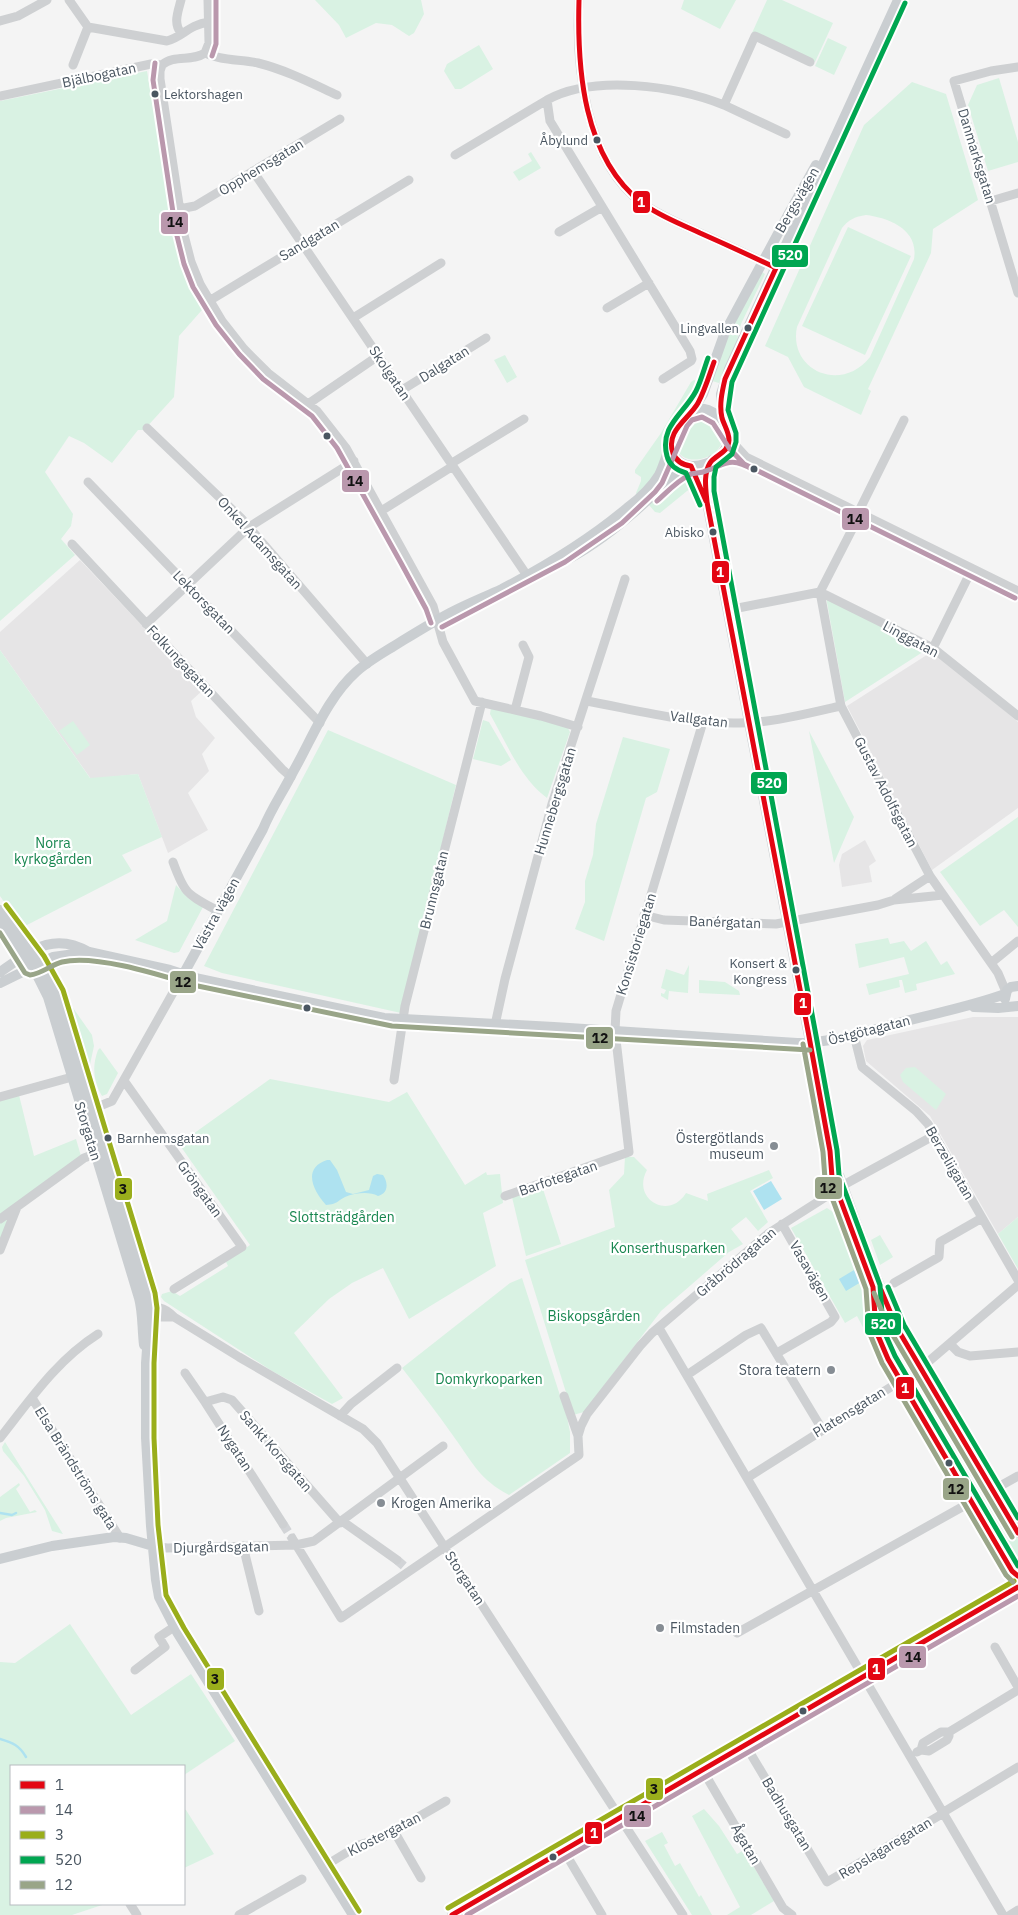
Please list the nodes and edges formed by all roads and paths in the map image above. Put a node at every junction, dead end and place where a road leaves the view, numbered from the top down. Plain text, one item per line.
1 (47, 0) edge
2 (69, 0) edge
3 (181, 0) edge
4 (208, 0) edge
5 (579, 0) edge
6 (898, 0) edge
7 (0, 21) edge
8 (208, 22) junction
9 (88, 27) junction
10 (181, 33) junction
11 (205, 53) junction
12 (810, 62) dead end
13 (73, 65) dead end
14 (162, 65) junction
15 (1018, 67) edge
16 (584, 88) junction
17 (337, 95) dead end
18 (0, 96) edge
19 (547, 100) junction
20 (724, 105) junction
21 (340, 119) dead end
22 (840, 125) junction
23 (786, 134) dead end
24 (455, 155) dead end
25 (253, 171) junction
26 (409, 180) dead end
27 (1018, 193) edge
28 (991, 202) junction
29 (602, 207) junction
30 (179, 209) junction
31 (559, 232) dead end
32 (302, 245) junction
33 (763, 261) junction
34 (441, 263) dead end
35 (776, 268) junction
36 (649, 282) junction
37 (1018, 293) edge
38 (209, 301) junction
39 (607, 308) dead end
40 (353, 318) junction
41 (486, 338) dead end
42 (378, 356) junction
43 (663, 380) dead end
44 (402, 390) junction
45 (308, 404) junction
46 (692, 411) junction
47 (524, 419) dead end
48 (904, 420) dead end
49 (725, 425) junction
50 (147, 428) dead end
51 (672, 441) junction
52 (716, 458) junction
53 (748, 458) junction
54 (354, 461) junction
55 (452, 464) junction
56 (690, 466) junction
57 (88, 482) dead end
58 (707, 502) junction
59 (381, 511) junction
60 (859, 514) junction
61 (249, 527) junction
62 (72, 544) dead end
63 (972, 569) junction
64 (526, 574) junction
65 (625, 579) dead end
66 (187, 585) junction
67 (503, 588) junction
68 (1018, 591) edge
69 (820, 592) junction
70 (728, 610) junction
71 (438, 620) junction
72 (146, 624) junction
73 (523, 645) dead end
74 (933, 648) junction
75 (367, 664) junction
76 (586, 701) junction
77 (482, 702) junction
78 (841, 706) junction
79 (515, 710) junction
80 (1018, 716) edge
81 (320, 722) junction
82 (703, 722) junction
83 (750, 723) junction
84 (578, 727) junction
85 (291, 777) junction
86 (173, 862) dead end
87 (930, 876) junction
88 (943, 895) junction
89 (894, 900) junction
90 (0, 910) edge
91 (218, 911) junction
92 (644, 915) junction
93 (0, 919) edge
94 (788, 922) junction
95 (1018, 941) edge
96 (89, 952) junction
97 (32, 959) junction
98 (990, 963) junction
99 (0, 972) edge
100 (183, 975) junction
101 (0, 982) edge
102 (1013, 989) edge
103 (966, 1007) junction
104 (1017, 1007) edge
105 (403, 1020) junction
106 (495, 1025) junction
107 (615, 1031) junction
108 (854, 1035) junction
109 (810, 1043) junction
110 (72, 1077) junction
111 (394, 1080) dead end
112 (125, 1082) junction
113 (0, 1097) edge
114 (87, 1112) junction
115 (935, 1135) junction
116 (95, 1154) junction
117 (610, 1160) joint
118 (840, 1189) junction
119 (505, 1196) dead end
120 (17, 1207) junction
121 (0, 1218) edge
122 (982, 1218) junction
123 (782, 1224) junction
124 (0, 1250) edge
125 (1018, 1280) edge
126 (894, 1284) dead end
127 (1018, 1285) edge
128 (174, 1289) dead end
129 (147, 1312) junction
130 (659, 1328) junction
131 (98, 1334) dead end
132 (950, 1344) junction
133 (1018, 1352) edge
134 (777, 1353) junction
135 (397, 1368) dead end
136 (921, 1368) junction
137 (184, 1373) dead end
138 (687, 1375) junction
139 (900, 1380) junction
140 (564, 1396) dead end
141 (32, 1398) junction
142 (205, 1402) junction
143 (340, 1416) junction
144 (822, 1429) junction
145 (578, 1436) junction
146 (0, 1438) edge
147 (443, 1446) dead end
148 (1018, 1476) edge
149 (401, 1478) junction
150 (746, 1478) junction
151 (993, 1490) junction
152 (971, 1502) junction
153 (341, 1522) junction
154 (283, 1524) tunnel mouth
155 (1018, 1532) edge
156 (120, 1538) junction
157 (294, 1542) junction
158 (153, 1546) junction
159 (244, 1546) junction
160 (446, 1548) junction
161 (0, 1559) edge
162 (397, 1560) tunnel mouth
163 (1018, 1576) edge
164 (1018, 1587) edge
165 (813, 1590) junction
166 (259, 1611) dead end
167 (174, 1627) junction
168 (737, 1633) dead end
169 (995, 1647) dead end
170 (135, 1670) dead end
171 (864, 1677) junction
172 (1018, 1688) edge
173 (746, 1746) junction
174 (910, 1756) junction
175 (1018, 1767) edge
176 (705, 1770) junction
177 (446, 1801) dead end
178 (942, 1813) junction
179 (620, 1819) junction
180 (394, 1831) junction
181 (564, 1851) junction
182 (323, 1867) junction
183 (421, 1878) dead end
184 (302, 1879) dead end
185 (827, 1882) joint
186 (1018, 1910) edge
187 (239, 1915) edge
188 (353, 1915) edge
189 (452, 1915) edge
190 (602, 1915) edge
191 (683, 1915) edge
192 (792, 1915) edge
193 (1003, 1915) edge
194 (1010, 1915) edge

1 - 7 street
2 - 9 street
3 - 10 street
4 - 8 street
5 - 16 street
6 - 22 main road, Bergsvägen
8 - 10 street
8 - 11 street
9 - 10 street
9 - 13 street
11 - 14 street, Bjälbogatan
11 - 17 street, Bjälbogatan
12 - 20 street
14 - 18 street, Bjälbogatan
14 - 30 street
15 - 28 street, Danmarksgatan
16 - 19 street
16 - 20 street
16 - 33 street
19 - 24 street
19 - 29 street
20 - 23 street
21 - 25 street, Opphemsgatan
22 - 33 main road, Bergsvägen
22 - 35 main road, Bergsvägen
25 - 30 street, Opphemsgatan
25 - 32 street, Skolgatan
26 - 32 street, Sandgatan
27 - 28 street
28 - 37 street, Danmarksgatan
29 - 31 street
29 - 36 street
30 - 38 street
32 - 38 street, Sandgatan
32 - 40 street, Skolgatan
33 - 35 street
33 - 46 main road, Bergsvägen
34 - 40 street
35 - 49 main road, Bergsvägen
36 - 39 street
36 - 43 street
38 - 45 street
40 - 42 street, Skolgatan
41 - 44 street, Dalgatan
42 - 44 street, Skolgatan
42 - 45 street
44 - 55 street, Skolgatan
45 - 54 street
46 - 49 main road
46 - 51 main road
47 - 55 street
48 - 60 street
49 - 52 main road
49 - 53 street
50 - 61 street, Onkel Adamsgatan
51 - 56 main road
51 - 64 main road, Västra vägen
52 - 53 street
52 - 56 main road
52 - 58 main road
53 - 60 street
54 - 59 street
54 - 61 street
55 - 59 street
55 - 64 street, Skolgatan
56 - 58 main road
56 - 67 main road, Västra vägen
57 - 66 street, Lektorsgatan
58 - 70 main road
59 - 71 street
60 - 63 street
60 - 69 street
61 - 66 street
61 - 75 street, Onkel Adamsgatan
62 - 72 street, Folkungagatan
63 - 68 street
63 - 74 street
64 - 67 main road, Västra vägen
65 - 76 street, Hunnebergsgatan
66 - 72 street
66 - 81 street, Lektorsgatan
67 - 71 main road, Västra vägen
69 - 70 street
69 - 74 street, Linggatan
69 - 78 street, Gustav Adolfsgatan
70 - 83 main road
71 - 75 main road, Västra vägen
71 - 77 street
72 - 85 street, Folkungagatan
73 - 79 street
74 - 80 street, Linggatan
75 - 81 main road, Västra vägen
76 - 82 street, Vallgatan
76 - 84 street, Hunnebergsgatan
77 - 79 street
77 - 105 street, Brunnsgatan
78 - 83 street, Vallgatan
78 - 87 street, Gustav Adolfsgatan
79 - 84 street
81 - 85 main road, Västra vägen
82 - 83 street, Vallgatan
82 - 92 street, Konsistoriegatan
83 - 94 main road
84 - 106 street, Hunnebergsgatan
85 - 91 main road, Västra vägen
86 - 91 street
87 - 88 street, Gustav Adolfsgatan
87 - 89 street, Banérgatan
88 - 89 street, Banérgatan
88 - 98 street, Gustav Adolfsgatan
89 - 94 street, Banérgatan
90 - 97 main road
91 - 100 main road, Västra vägen
92 - 94 street, Banérgatan
92 - 107 street, Konsistoriegatan
93 - 97 main road
94 - 109 main road
95 - 98 street
96 - 97 main road, Östgötagatan
96 - 97 main road, Östgötagatan
96 - 100 main road, Östgötagatan
97 - 99 main road
97 - 101 main road
97 - 110 main road, Storgatan
97 - 114 main road, Storgatan
98 - 102 street, Gustav Adolfsgatan
100 - 105 main road, Östgötagatan
100 - 112 street, Västra vägen
102 - 103 main road, Östgötagatan
102 - 104 main road
103 - 104 main road, Östgötagatan
103 - 108 main road, Östgötagatan
105 - 106 main road, Östgötagatan
105 - 111 street, Brunnsgatan
106 - 107 main road, Östgötagatan
107 - 109 main road, Östgötagatan
107 - 117 street, Konsistoriegatan
108 - 109 main road, Östgötagatan
108 - 115 street, Berzeliigatan
109 - 118 main road
110 - 113 street
110 - 114 main road, Storgatan
112 - 114 street, Västra vägen
112 - 128 street, Gröngatan
114 - 116 main road, Storgatan
114 - 129 main road, Storgatan
115 - 118 street, Gråbrödragatan
115 - 122 street, Berzeliigatan
116 - 120 street
116 - 129 main road, Storgatan
117 - 119 street, Barfotegatan
118 - 123 street, Gråbrödragatan
118 - 136 main road
118 - 139 main road
120 - 121 street
120 - 124 street
122 - 125 street, Berzeliigatan
122 - 126 street
123 - 130 street, Gråbrödragatan
123 - 134 street, Vasavägen
127 - 132 street, Platensgatan
129 - 143 street, Storgatan
129 - 158 main road
130 - 138 street
130 - 145 street, Gråbrödragatan
131 - 141 street
132 - 133 street
132 - 136 street, Platensgatan
134 - 138 street
134 - 144 street
135 - 143 street
136 - 139 street, Platensgatan
136 - 151 main road
137 - 142 street, Nygatan
138 - 150 street
139 - 144 street, Platensgatan
139 - 152 main road
140 - 145 street
141 - 146 street
141 - 156 street, Elsa Brändströms gata
142 - 153 street, Sankt Korsgatan
142 - 154 street, Nygatan
143 - 149 street, Storgatan
144 - 150 street, Platensgatan
145 - 160 street
147 - 149 street, Djurgårdsgatan
148 - 151 street
149 - 153 street, Djurgårdsgatan
149 - 160 street, Storgatan
150 - 165 street
151 - 155 main road
152 - 163 main road
152 - 165 street
153 - 157 street, Djurgårdsgatan
153 - 162 street, Sankt Korsgatan
156 - 158 main road, Djurgårdsgatan
156 - 161 main road, Djurgårdsgatan
157 - 159 street, Djurgårdsgatan
157 - 160 street
158 - 159 street, Djurgårdsgatan
158 - 167 main road
159 - 166 street
160 - 179 street, Storgatan
164 - 171 main road
165 - 168 street
165 - 171 street
167 - 170 street
167 - 182 main road
169 - 172 street
171 - 173 main road
171 - 174 street
172 - 174 street
173 - 176 main road
173 - 185 street, Badhusgatan
174 - 178 street
175 - 178 street, Repslagaregatan
176 - 179 main road
176 - 192 street, Ågatan
177 - 180 street, Klostergatan
178 - 185 street, Repslagaregatan
178 - 193 street
179 - 181 main road
179 - 191 street, Storgatan
180 - 182 street, Klostergatan
180 - 183 street
181 - 189 main road
181 - 190 street
182 - 188 main road
184 - 187 street
186 - 194 street

